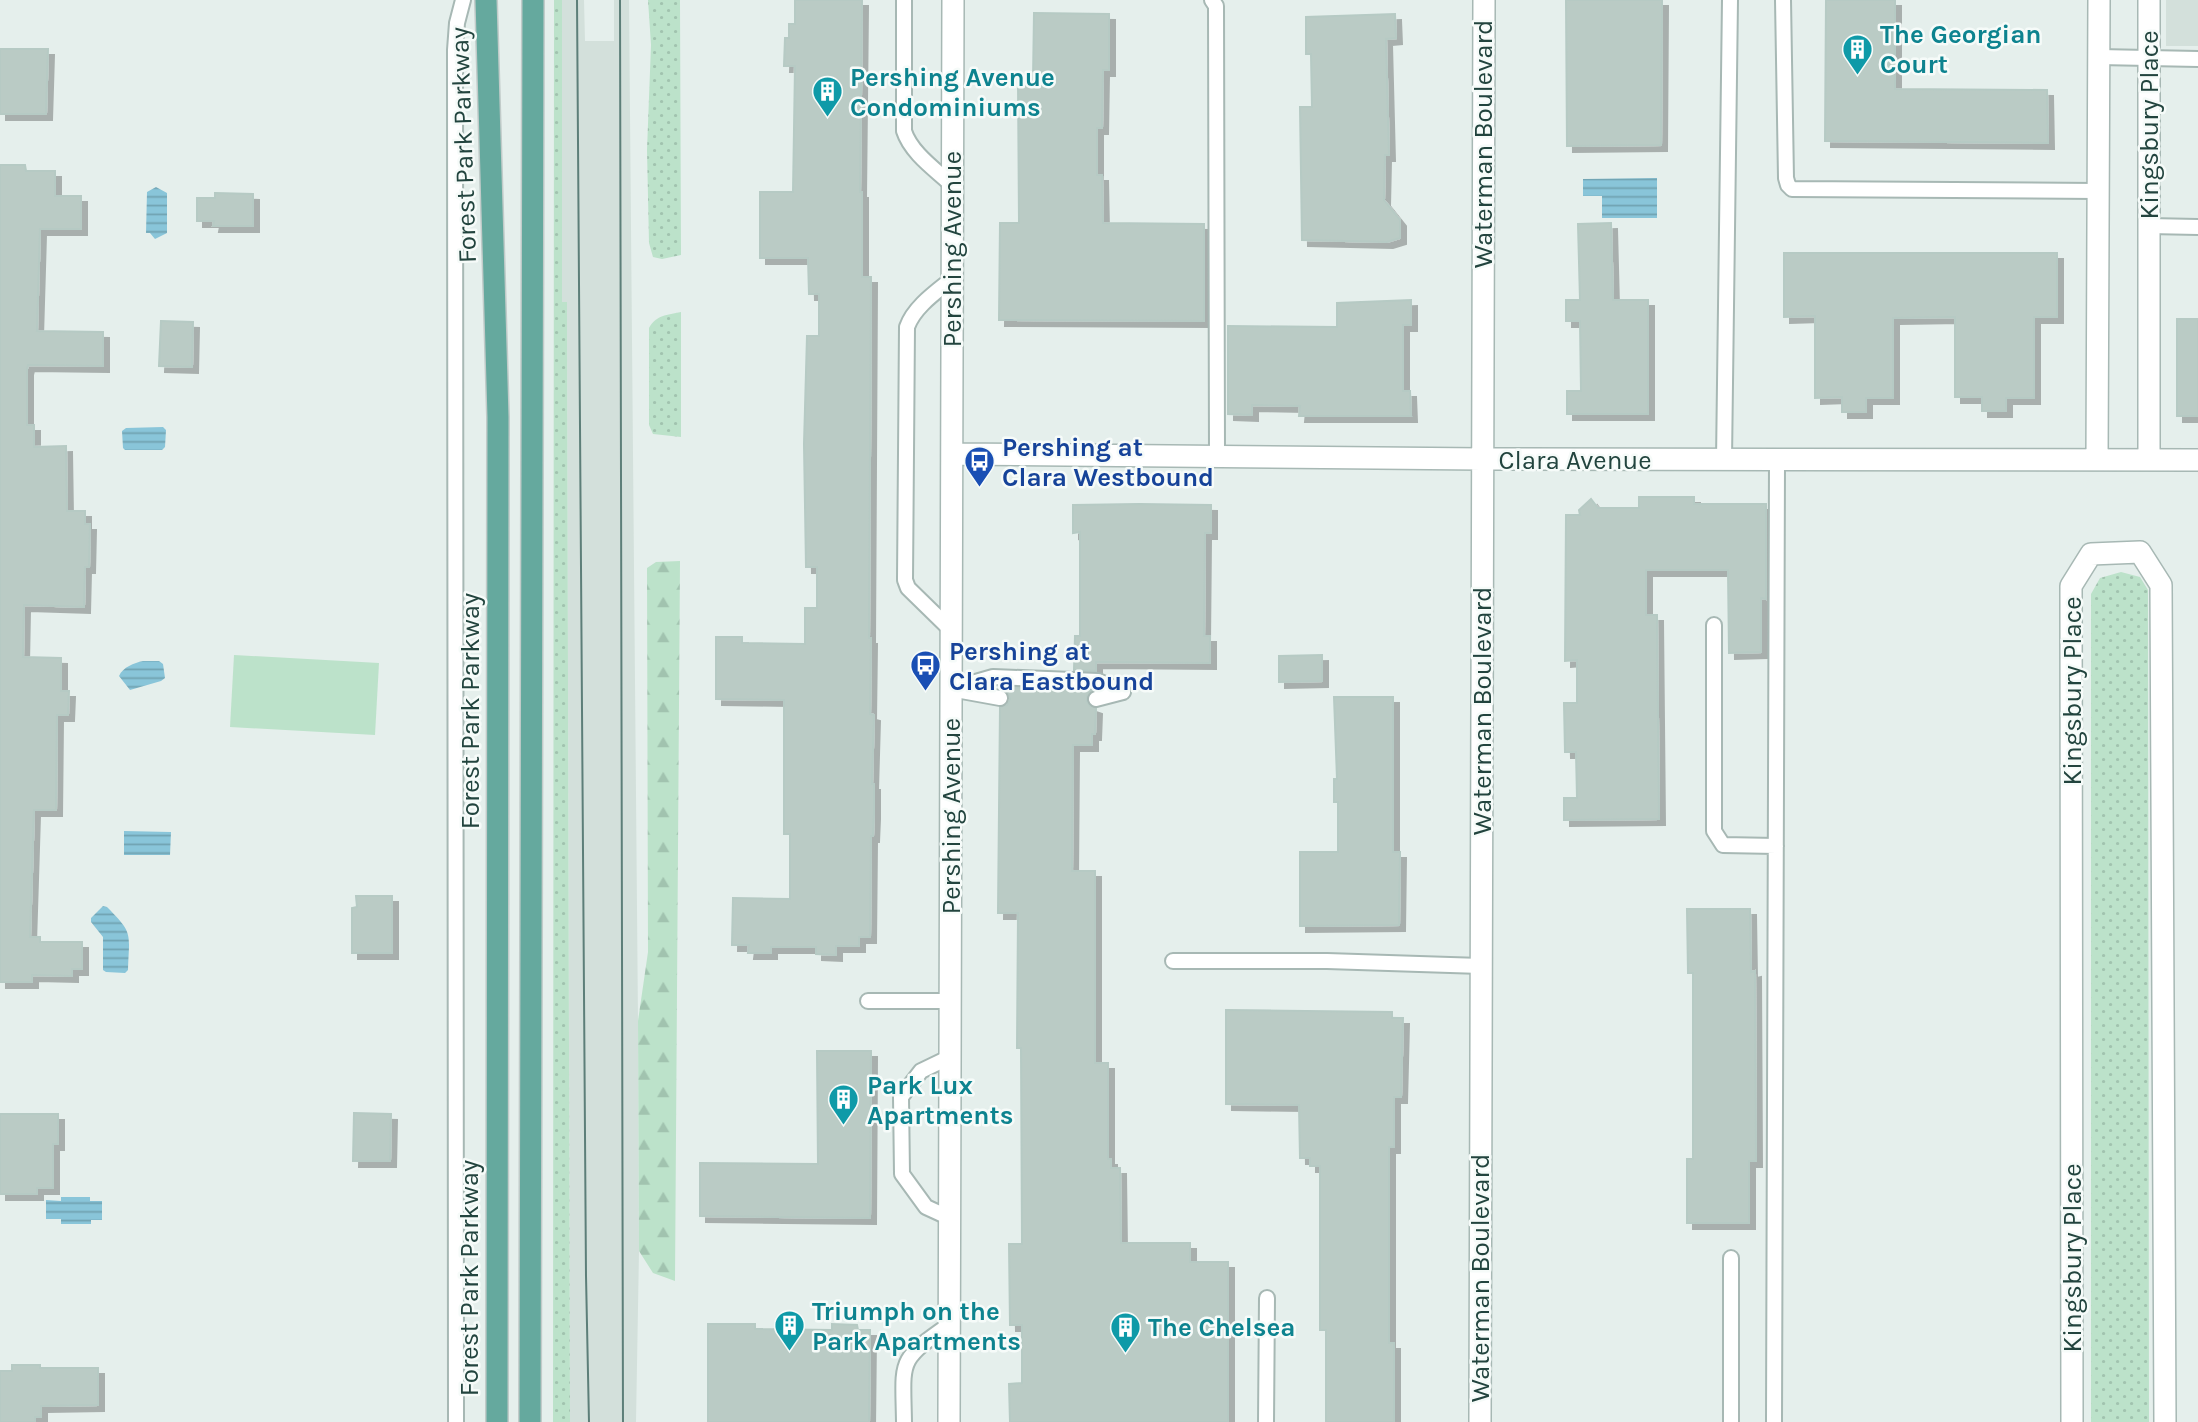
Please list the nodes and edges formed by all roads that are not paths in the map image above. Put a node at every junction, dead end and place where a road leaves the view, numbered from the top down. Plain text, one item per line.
1 (463, 0) edge
2 (486, 0) edge
3 (533, 0) edge
4 (904, 0) edge
5 (953, 0) edge
6 (1212, 0) edge
7 (1484, 0) edge
8 (1730, 0) edge
9 (1783, 0) edge
10 (2099, 0) edge
11 (2149, 0) edge
12 (2099, 57) junction
13 (2149, 58) junction
14 (2198, 59) edge
15 (952, 185) junction
16 (2098, 191) junction
17 (2149, 226) junction
18 (2198, 227) edge
19 (952, 279) junction
20 (951, 454) junction
21 (1217, 457) junction
22 (1482, 459) junction
23 (2096, 459) junction
24 (1724, 460) junction
25 (1777, 460) junction
26 (2148, 460) junction
27 (2198, 460) edge
28 (1714, 625) dead end
29 (951, 630) junction
30 (951, 689) junction
31 (1000, 698) dead end
32 (1096, 699) dead end
33 (1776, 846) junction
34 (1172, 961) dead end
35 (1481, 966) junction
36 (868, 1001) dead end
37 (950, 1001) junction
38 (950, 1057) junction
39 (950, 1218) junction
40 (1731, 1258) dead end
41 (1267, 1298) dead end
42 (949, 1325) junction
43 (456, 1422) edge
44 (497, 1422) edge
45 (530, 1422) edge
46 (904, 1422) edge
47 (949, 1422) edge
48 (1266, 1422) edge
49 (1480, 1422) edge
50 (1731, 1422) edge
51 (1774, 1422) edge
52 (2072, 1422) edge
53 (2165, 1422) edge

1 - 43 lane
2 - 44 main road, Forest Park Parkway
3 - 45 main road
4 - 15 lane
5 - 15 street, Pershing Avenue
6 - 21 lane
7 - 22 street, Waterman Boulevard
8 - 24 lane
9 - 16 lane
10 - 12 street, Kingsbury Place
11 - 13 street, Kingsbury Place
12 - 13 lane
12 - 16 street, Kingsbury Place
13 - 14 lane
13 - 17 street, Kingsbury Place
15 - 19 street, Pershing Avenue
16 - 23 street, Kingsbury Place
17 - 18 lane
17 - 26 street, Kingsbury Place
19 - 20 street, Pershing Avenue
19 - 29 lane
20 - 21 street, Clara Avenue
20 - 29 street, Pershing Avenue
21 - 22 street, Clara Avenue
22 - 24 street, Clara Avenue
22 - 35 street, Waterman Boulevard
23 - 25 street, Clara Avenue
23 - 26 street, Clara Avenue
24 - 25 street, Clara Avenue
25 - 33 lane
26 - 27 street, Clara Avenue
28 - 33 lane
29 - 30 street, Pershing Avenue
30 - 31 lane
30 - 32 lane
30 - 37 street, Pershing Avenue
33 - 51 lane
34 - 35 lane
35 - 49 street, Waterman Boulevard
36 - 37 lane
37 - 38 street, Pershing Avenue
38 - 39 street, Pershing Avenue
38 - 39 lane
39 - 42 street, Pershing Avenue
40 - 50 lane
41 - 48 lane
42 - 46 lane
42 - 47 street, Pershing Avenue
52 - 53 street, Kingsbury Place

